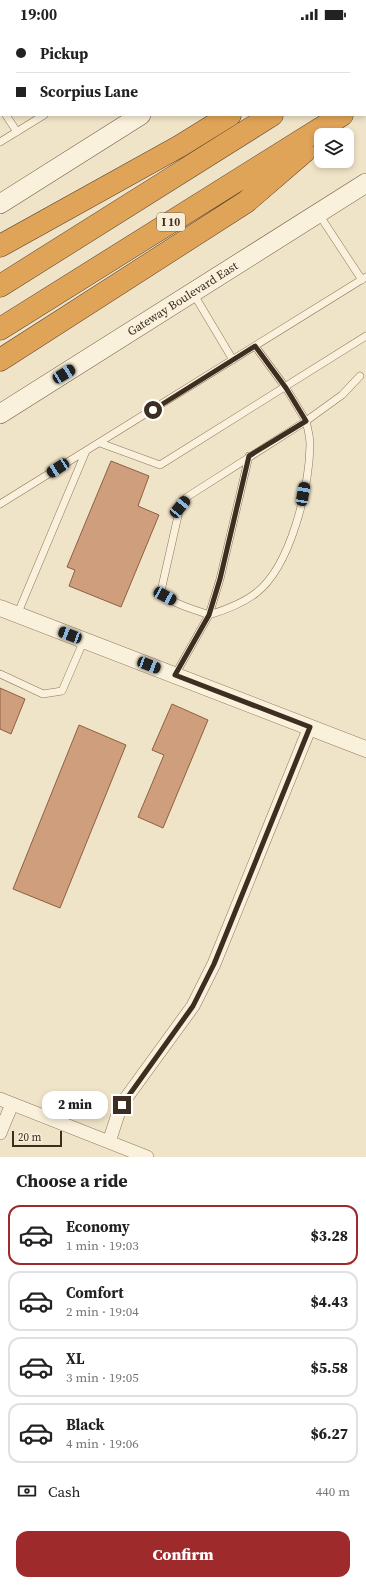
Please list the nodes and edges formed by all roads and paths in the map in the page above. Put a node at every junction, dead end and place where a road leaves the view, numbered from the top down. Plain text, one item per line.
1 (7, 116) edge
2 (42, 116) edge
3 (139, 116) edge
4 (228, 116) edge
5 (270, 116) edge
6 (340, 116) edge
7 (346, 116) edge
8 (332, 128) edge
9 (17, 132) junction
10 (0, 142) edge
11 (314, 143) edge
12 (366, 183) edge
13 (0, 204) edge
14 (318, 213) junction
15 (0, 246) edge
16 (364, 278) edge
17 (0, 286) edge
18 (193, 292) junction
19 (0, 329) edge
20 (366, 336) edge
21 (255, 346) junction
22 (0, 360) edge
23 (233, 360) junction
24 (360, 376) dead end
25 (286, 388) junction
26 (0, 414) edge
27 (306, 421) junction
28 (100, 443) junction
29 (86, 451) junction
30 (249, 456) junction
31 (0, 504) edge
32 (0, 608) edge
33 (17, 615) junction
34 (209, 615) junction
35 (84, 640) junction
36 (0, 674) edge
37 (175, 675) junction
38 (310, 727) junction
39 (366, 749) edge
40 (6, 1102) edge
41 (0, 1133) edge
42 (109, 1142) junction
43 (147, 1157) edge

1 - 9 lane
2 - 9 lane
3 - 13 main road
4 - 15 highway
5 - 17 highway
6 - 19 highway, I 10
7 - 8 highway
9 - 10 lane
11 - 22 highway
12 - 14 main road, Gateway Boulevard East
14 - 16 lane
14 - 18 main road, Gateway Boulevard East
16 - 21 lane
18 - 23 lane
18 - 26 main road, Gateway Boulevard East
20 - 25 lane
21 - 23 lane
21 - 25 lane
23 - 28 lane
24 - 27 lane
25 - 27 lane
25 - 28 lane
27 - 30 lane
27 - 34 lane
28 - 29 lane
29 - 31 lane
29 - 33 lane
30 - 34 lane
30 - 34 lane
32 - 33 street
33 - 35 street
34 - 37 lane
35 - 36 lane
35 - 37 street
37 - 38 street
38 - 39 street
38 - 42 street
40 - 41 street
40 - 42 street
42 - 43 street

